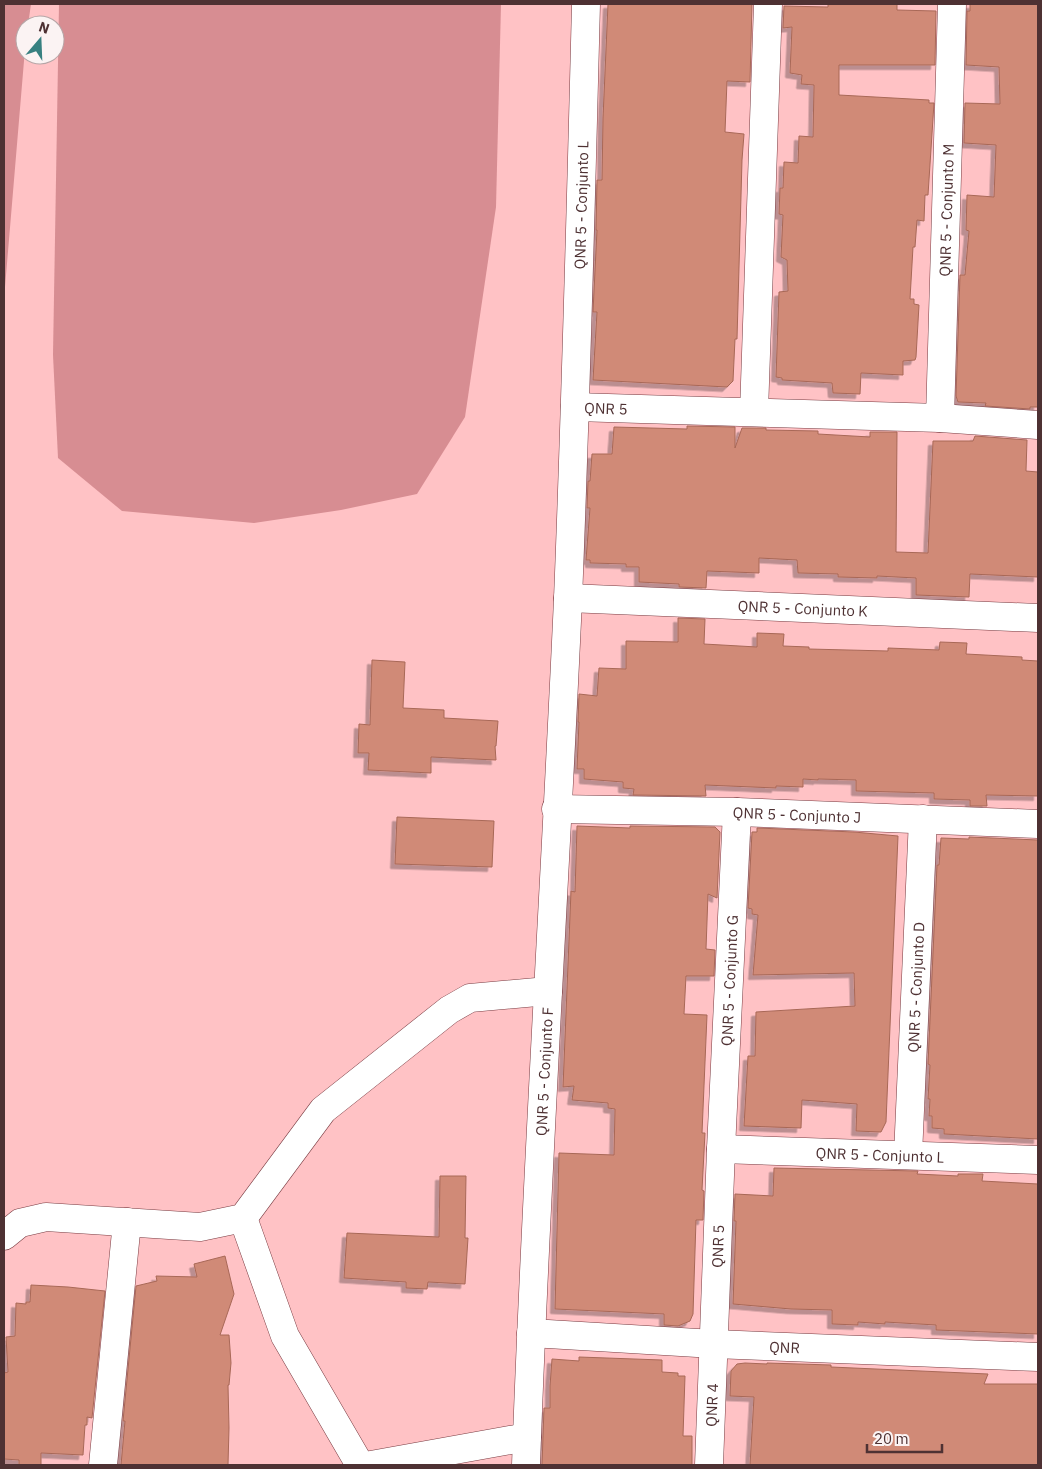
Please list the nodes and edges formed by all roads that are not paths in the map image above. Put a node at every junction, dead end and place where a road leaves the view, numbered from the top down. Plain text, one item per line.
1 (586, 4) edge
2 (768, 4) edge
3 (952, 4) edge
4 (575, 407) junction
5 (754, 412) junction
6 (940, 418) junction
7 (1038, 425) edge
8 (568, 598) junction
9 (1038, 618) edge
10 (556, 809) junction
11 (736, 812) junction
12 (923, 819) junction
13 (1038, 824) edge
14 (548, 991) junction
15 (721, 1149) junction
16 (908, 1155) junction
17 (1038, 1160) edge
18 (243, 1218) junction
19 (127, 1222) junction
20 (4, 1236) edge
21 (531, 1333) junction
22 (714, 1344) junction
23 (1038, 1357) edge
24 (527, 1437) junction
25 (103, 1465) edge
26 (360, 1465) edge
27 (371, 1465) edge
28 (526, 1465) edge
29 (709, 1465) edge

1 - 4 street, QNR 5 - Conjunto L
2 - 5 street
3 - 6 street, QNR 5 - Conjunto M
4 - 5 street, QNR 5
4 - 8 street, QNR 5
5 - 6 street, QNR 5
6 - 7 street, QNR 5
8 - 9 street, QNR 5 - Conjunto K
8 - 10 street, QNR 5
10 - 11 street, QNR 5 - Conjunto J
10 - 14 street, QNR 5 - Conjunto F
11 - 12 street, QNR 5 - Conjunto J
11 - 15 street, QNR 5 - Conjunto G
12 - 13 street, QNR 5 - Conjunto J
12 - 16 street, QNR 5 - Conjunto D
14 - 18 street
14 - 21 street, QNR 5 - Conjunto F
15 - 16 street, QNR 5 - Conjunto L
15 - 22 street, QNR 5
16 - 17 street, QNR 5 - Conjunto L
18 - 19 street
18 - 26 street
19 - 20 street
19 - 25 street
21 - 22 street, QNR
21 - 24 street, QNR 5 - Conjunto F
22 - 23 street, QNR
22 - 29 street, QNR 4
24 - 27 street
24 - 28 street, QNR 5 - Conjunto F

